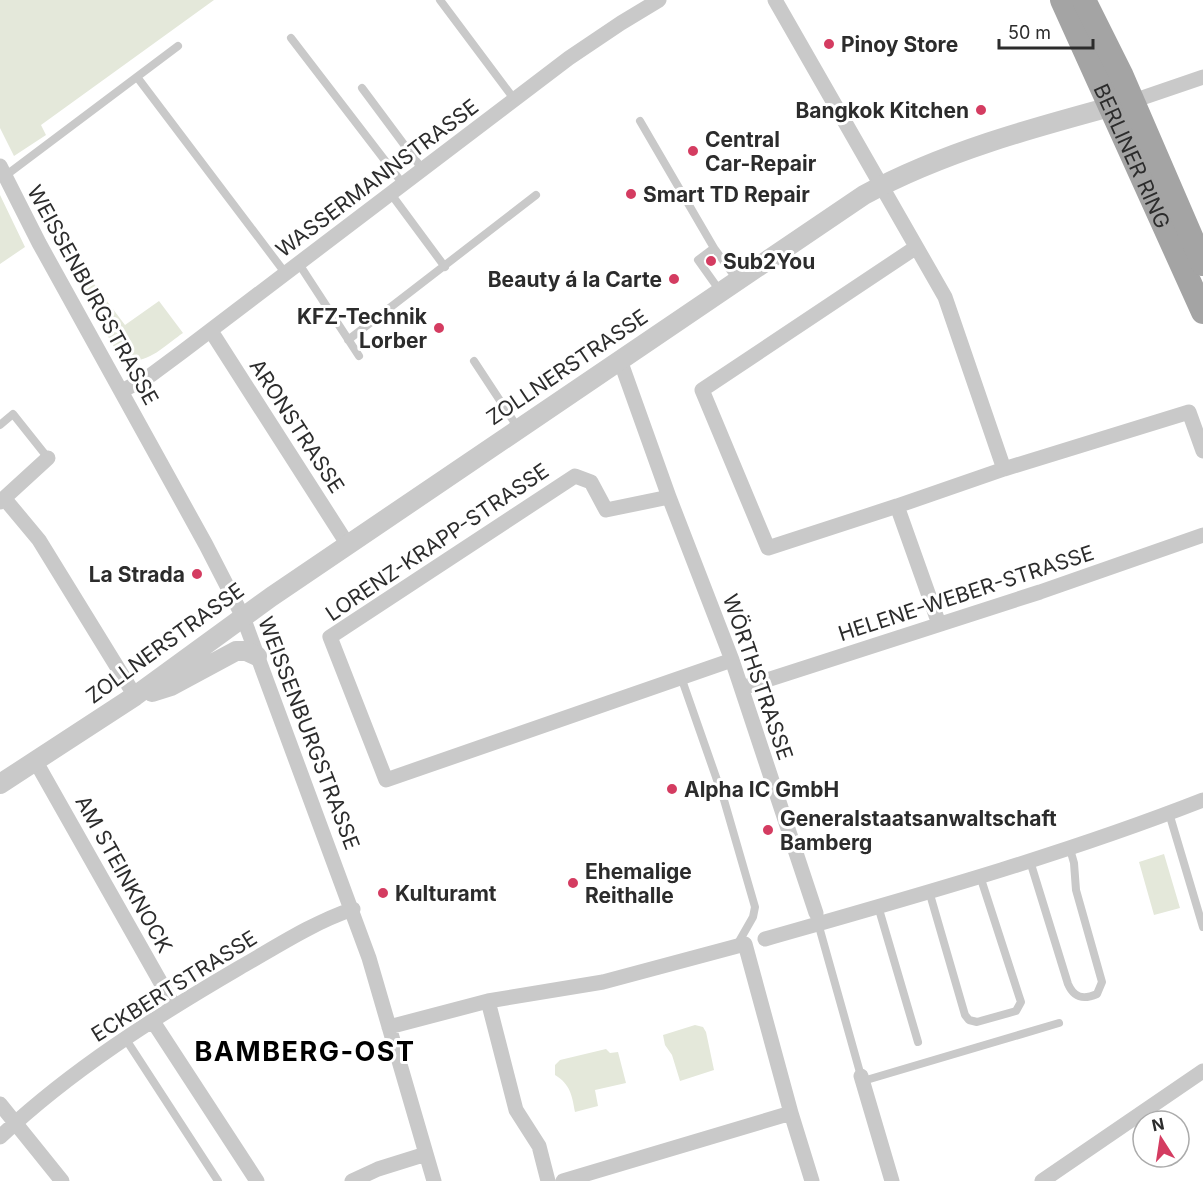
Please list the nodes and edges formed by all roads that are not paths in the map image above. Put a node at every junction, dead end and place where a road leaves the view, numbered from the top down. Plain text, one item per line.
1 (440, 0) edge
2 (659, 0) edge
3 (775, 0) edge
4 (1062, 0) edge
5 (1084, 0) edge
6 (291, 38) dead end
7 (178, 46) dead end
8 (137, 77) junction
9 (1203, 77) edge
10 (362, 88) dead end
11 (514, 99) junction
12 (1122, 104) junction
13 (640, 121) dead end
14 (423, 170) junction
15 (2, 171) edge
16 (403, 184) junction
17 (880, 186) junction
18 (391, 194) junction
19 (536, 195) dead end
20 (714, 248) junction
21 (915, 248) junction
22 (299, 264) junction
23 (1203, 264) edge
24 (445, 267) junction
25 (286, 274) junction
26 (738, 280) junction
27 (721, 292) junction
28 (1203, 312) edge
29 (211, 331) junction
30 (348, 340) junction
31 (359, 356) dead end
32 (620, 360) junction
33 (474, 361) dead end
34 (122, 391) junction
35 (0, 425) edge
36 (519, 429) junction
37 (1203, 451) edge
38 (48, 458) joint
39 (1004, 469) junction
40 (669, 497) junction
41 (2, 500) edge
42 (897, 506) junction
43 (1203, 535) edge
44 (348, 545) junction
45 (243, 617) junction
46 (939, 624) junction
47 (257, 656) junction
48 (732, 660) junction
49 (681, 677) junction
50 (742, 688) junction
51 (135, 696) junction
52 (36, 762) junction
53 (0, 784) edge
54 (1203, 800) edge
55 (1169, 813) junction
56 (1070, 849) junction
57 (1030, 861) junction
58 (981, 876) junction
59 (930, 891) junction
60 (878, 906) junction
61 (352, 909) junction
62 (817, 918) junction
63 (1203, 927) edge
64 (765, 939) dead end
65 (741, 945) junction
66 (488, 1000) junction
67 (174, 1006) junction
68 (152, 1020) junction
69 (1059, 1023) dead end
70 (389, 1027) junction
71 (125, 1038) junction
72 (918, 1042) dead end
73 (1203, 1071) edge
74 (862, 1078) junction
75 (0, 1104) edge
76 (791, 1113) junction
77 (15, 1123) junction
78 (0, 1137) edge
79 (426, 1154) junction
80 (62, 1181) edge
81 (218, 1181) edge
82 (257, 1181) edge
83 (352, 1181) edge
84 (434, 1181) edge
85 (548, 1181) edge
86 (563, 1181) edge
87 (812, 1181) edge
88 (892, 1181) edge
89 (1042, 1181) edge

1 - 11 lane
2 - 11 street, WASSERMANNSTRASSE
3 - 17 street
4 - 12 main road, BERLINER RING
5 - 12 main road, BERLINER RING
6 - 16 lane
7 - 8 lane
8 - 15 lane
8 - 25 lane
9 - 12 street, ZOLLNERSTRASSE
10 - 14 lane
11 - 14 street, WASSERMANNSTRASSE
12 - 17 street, ZOLLNERSTRASSE
12 - 23 main road, BERLINER RING
12 - 28 main road, BERLINER RING
13 - 20 lane
14 - 16 street, WASSERMANNSTRASSE
15 - 34 street, WEISSENBURGSTRASSE
16 - 18 street, WASSERMANNSTRASSE
17 - 21 street
17 - 26 street, ZOLLNERSTRASSE
18 - 22 street, WASSERMANNSTRASSE
18 - 24 lane
19 - 24 lane
20 - 26 lane
20 - 27 lane
21 - 39 street
21 - 42 street
22 - 25 street, WASSERMANNSTRASSE
22 - 30 lane
24 - 30 lane
25 - 29 street, WASSERMANNSTRASSE
26 - 27 street, ZOLLNERSTRASSE
27 - 32 street, ZOLLNERSTRASSE
29 - 34 street, WASSERMANNSTRASSE
29 - 44 street, ARONSTRASSE
30 - 31 lane
32 - 36 street, ZOLLNERSTRASSE
32 - 40 street, WÖRTHSTRASSE
33 - 36 lane
34 - 45 street, WEISSENBURGSTRASSE
35 - 38 lane
36 - 44 street, ZOLLNERSTRASSE
37 - 39 street
38 - 41 street
39 - 42 street
40 - 48 street, WÖRTHSTRASSE
40 - 49 street, LORENZ-KRAPP-STRASSE
41 - 51 street
42 - 46 street
43 - 46 street, HELENE-WEBER-STRASSE
44 - 45 street, ZOLLNERSTRASSE
45 - 47 street, WEISSENBURGSTRASSE
45 - 51 street, ZOLLNERSTRASSE
46 - 50 street, HELENE-WEBER-STRASSE
47 - 51 street
47 - 61 street, WEISSENBURGSTRASSE
48 - 49 street, LORENZ-KRAPP-STRASSE
48 - 50 street, WÖRTHSTRASSE
49 - 65 lane
50 - 62 street, WÖRTHSTRASSE
51 - 52 street, ZOLLNERSTRASSE
52 - 53 street, ZOLLNERSTRASSE
52 - 67 street, AM STEINKNOCK
54 - 55 street
55 - 56 street
55 - 63 lane
56 - 57 street
56 - 57 lane
57 - 58 street
58 - 59 street
58 - 59 lane
59 - 60 street
60 - 62 street
60 - 72 lane
61 - 67 street, ECKBERTSTRASSE
61 - 70 street, WEISSENBURGSTRASSE
62 - 64 street
62 - 74 lane, WÖRTHSTRASSE
65 - 66 street
65 - 76 street
66 - 70 street
66 - 85 street
67 - 68 street, ECKBERTSTRASSE
68 - 71 street, ECKBERTSTRASSE
68 - 82 street
69 - 74 lane
70 - 79 street, WEISSENBURGSTRASSE
71 - 77 street, ECKBERTSTRASSE
71 - 81 lane
73 - 89 street
74 - 88 street, WÖRTHSTRASSE
75 - 77 street
76 - 86 street
76 - 87 street
77 - 78 street, ECKBERTSTRASSE
77 - 80 street
79 - 83 street
79 - 84 street, WEISSENBURGSTRASSE

